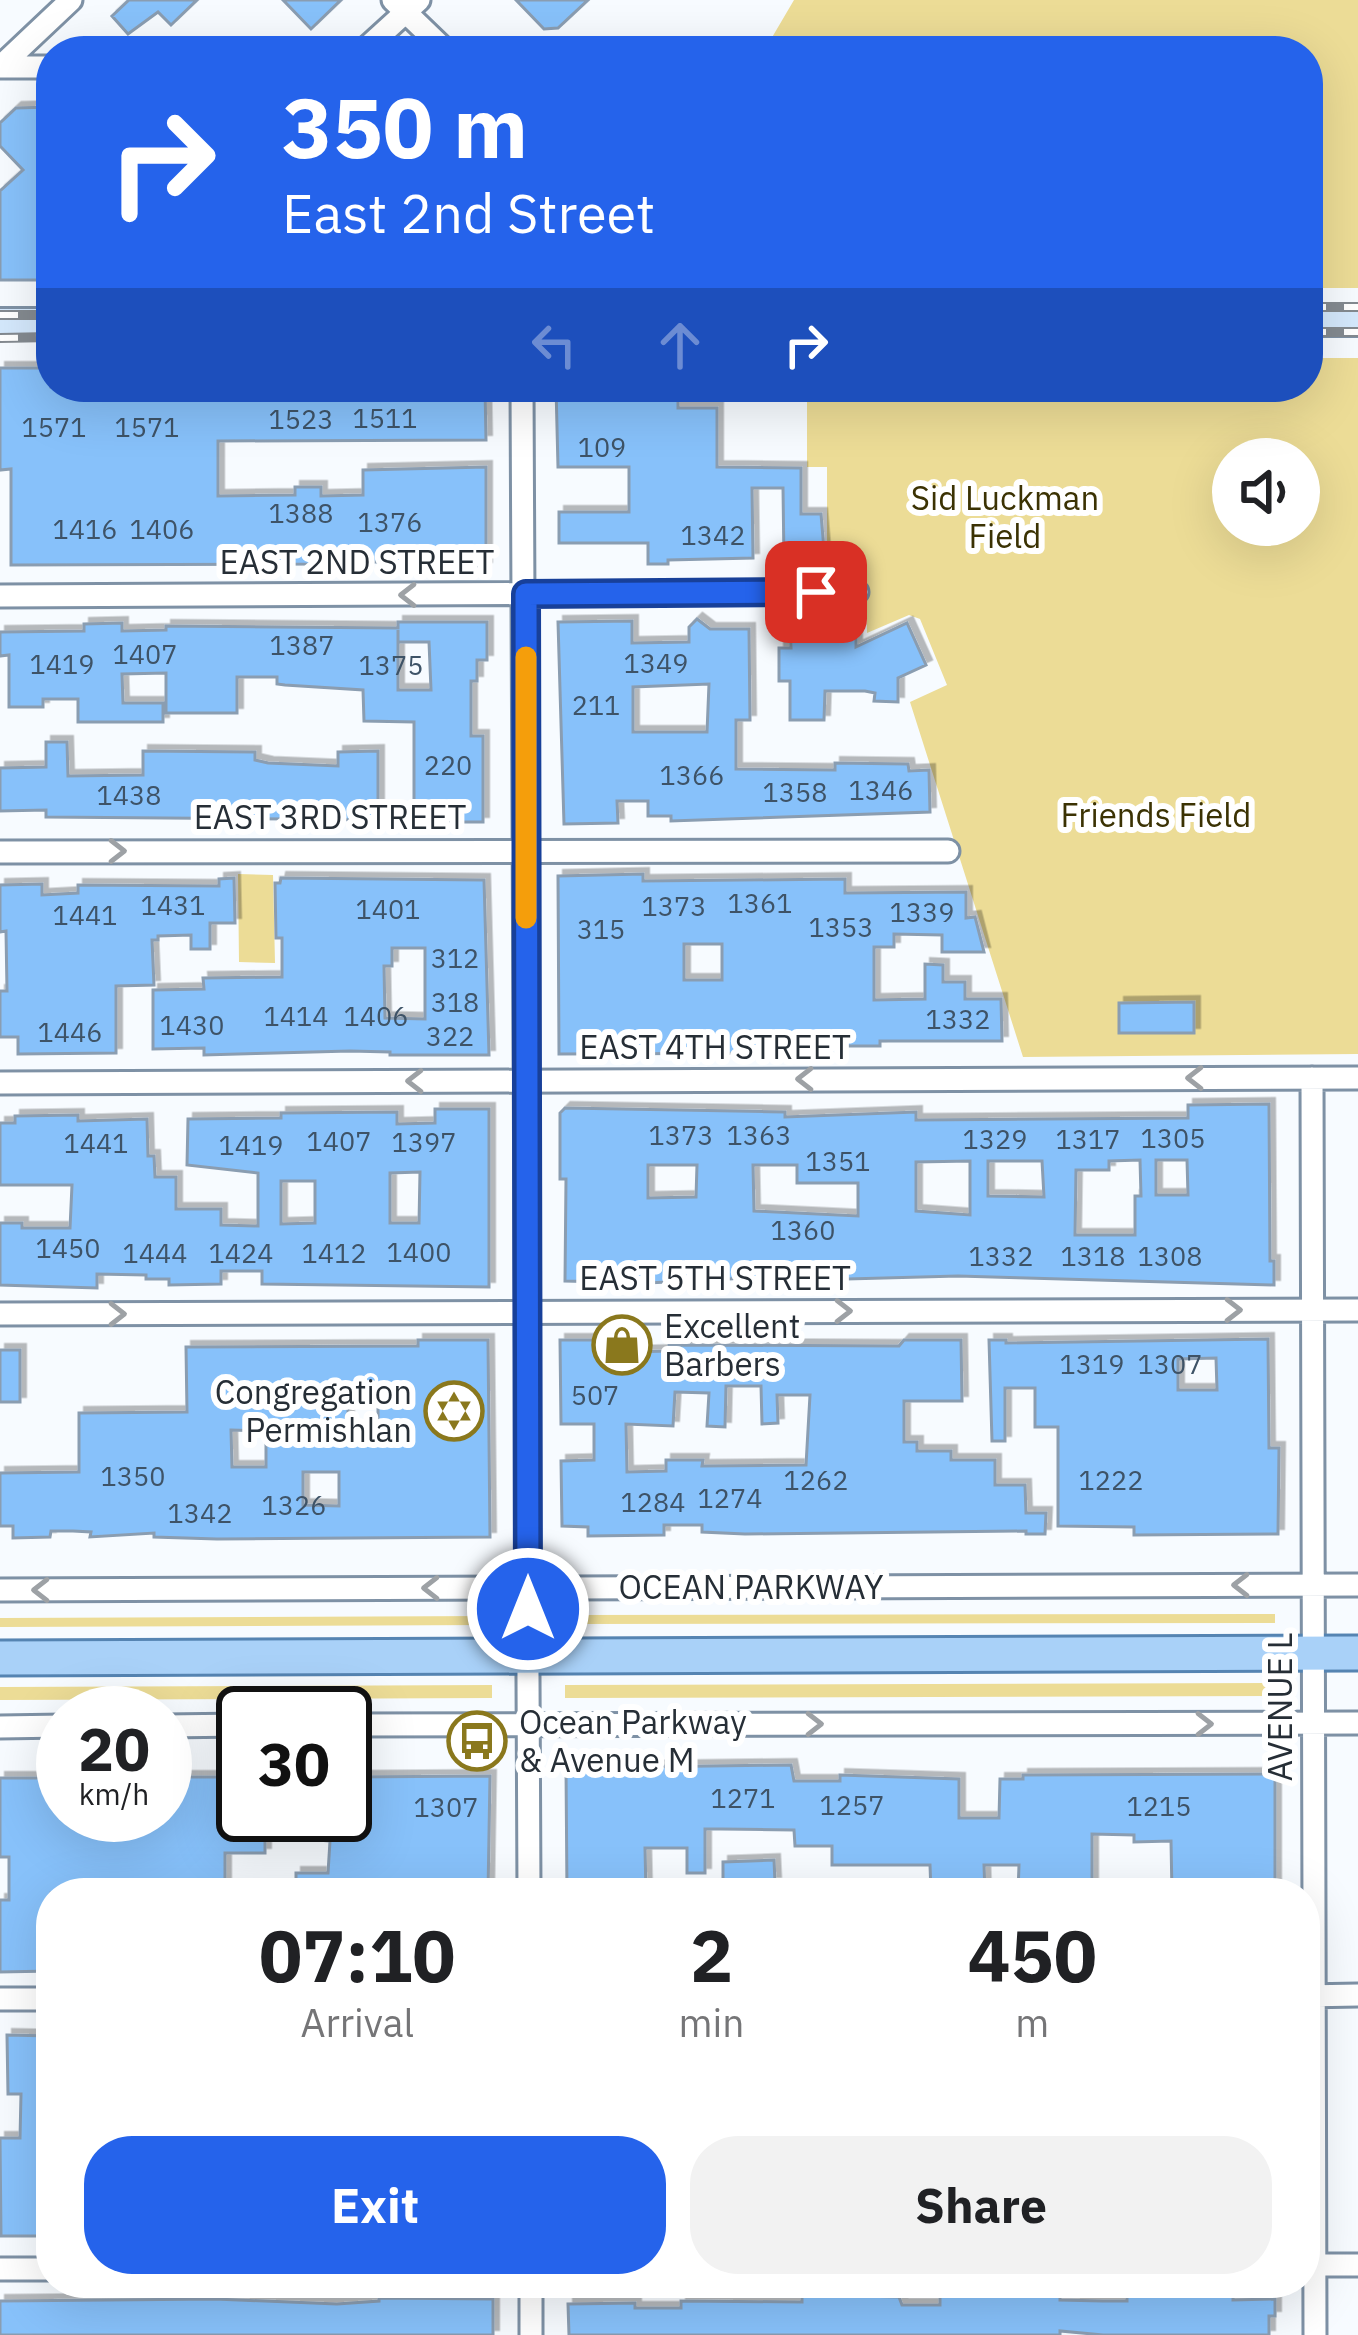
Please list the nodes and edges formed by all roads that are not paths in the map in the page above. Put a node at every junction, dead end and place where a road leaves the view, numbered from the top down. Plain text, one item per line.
1 (70, 0) edge
2 (406, 4) edge
3 (377, 36) edge
4 (433, 36) edge
5 (0, 67) edge
6 (36, 67) edge
7 (1323, 320) edge
8 (1358, 320) edge
9 (36, 323) edge
10 (0, 324) edge
11 (522, 402) edge
12 (857, 592) dead end
13 (526, 594) junction
14 (0, 596) edge
15 (526, 849) junction
16 (948, 851) dead end
17 (0, 852) edge
18 (1312, 1078) junction
19 (1358, 1078) edge
20 (526, 1081) junction
21 (0, 1083) edge
22 (1312, 1310) junction
23 (1358, 1310) edge
24 (529, 1311) junction
25 (0, 1314) edge
26 (1313, 1585) junction
27 (1358, 1585) edge
28 (528, 1588) junction
29 (0, 1590) edge
30 (1313, 1653) junction
31 (1358, 1653) edge
32 (528, 1656) junction
33 (0, 1658) edge
34 (1358, 1723) edge
35 (529, 1724) junction
36 (1313, 1724) junction
37 (372, 1725) edge
38 (36, 1726) edge
39 (0, 1727) edge
40 (529, 1878) edge
41 (1311, 1878) edge
42 (1358, 1995) edge
43 (1320, 1996) edge
44 (36, 1999) edge
45 (0, 2000) edge
46 (1320, 2265) edge
47 (1358, 2265) edge
48 (36, 2269) edge
49 (0, 2270) edge
50 (531, 2298) edge
51 (1312, 2298) edge
52 (531, 2335) edge
53 (1315, 2335) edge

1 - 5 street
2 - 3 street
2 - 4 street
5 - 6 street
7 - 8 main road
9 - 10 main road
11 - 13 street
12 - 13 street, EAST 2ND STREET
13 -> 14 street, EAST 2ND STREET
13 - 15 street
15 - 16 street, EAST 3RD STREET
17 -> 15 street, EAST 3RD STREET
15 - 20 street
18 - 19 street, EAST 4TH STREET
18 -> 20 street, EAST 4TH STREET
18 - 22 street, AVENUE L
20 -> 21 street, EAST 4TH STREET
20 - 24 street
22 - 23 street, EAST 5TH STREET
24 -> 22 street, EAST 5TH STREET
22 - 26 street, AVENUE L
25 -> 24 street, EAST 5TH STREET
24 - 28 street
26 - 27 street, OCEAN PARKWAY
26 -> 28 street, OCEAN PARKWAY
26 - 30 street, AVENUE L
28 -> 29 street, OCEAN PARKWAY
28 - 32 street
30 - 31 main road, OCEAN PARKWAY
30 - 32 main road, OCEAN PARKWAY
30 - 36 street, AVENUE L
32 - 33 main road, OCEAN PARKWAY
32 - 35 street
34 - 36 street
35 -> 36 street
35 - 37 street
35 - 40 street
36 - 41 street, AVENUE L
38 - 39 street
42 - 43 street
44 - 45 street
46 - 47 street
48 - 49 street
50 - 52 street
51 - 53 street, AVENUE L

